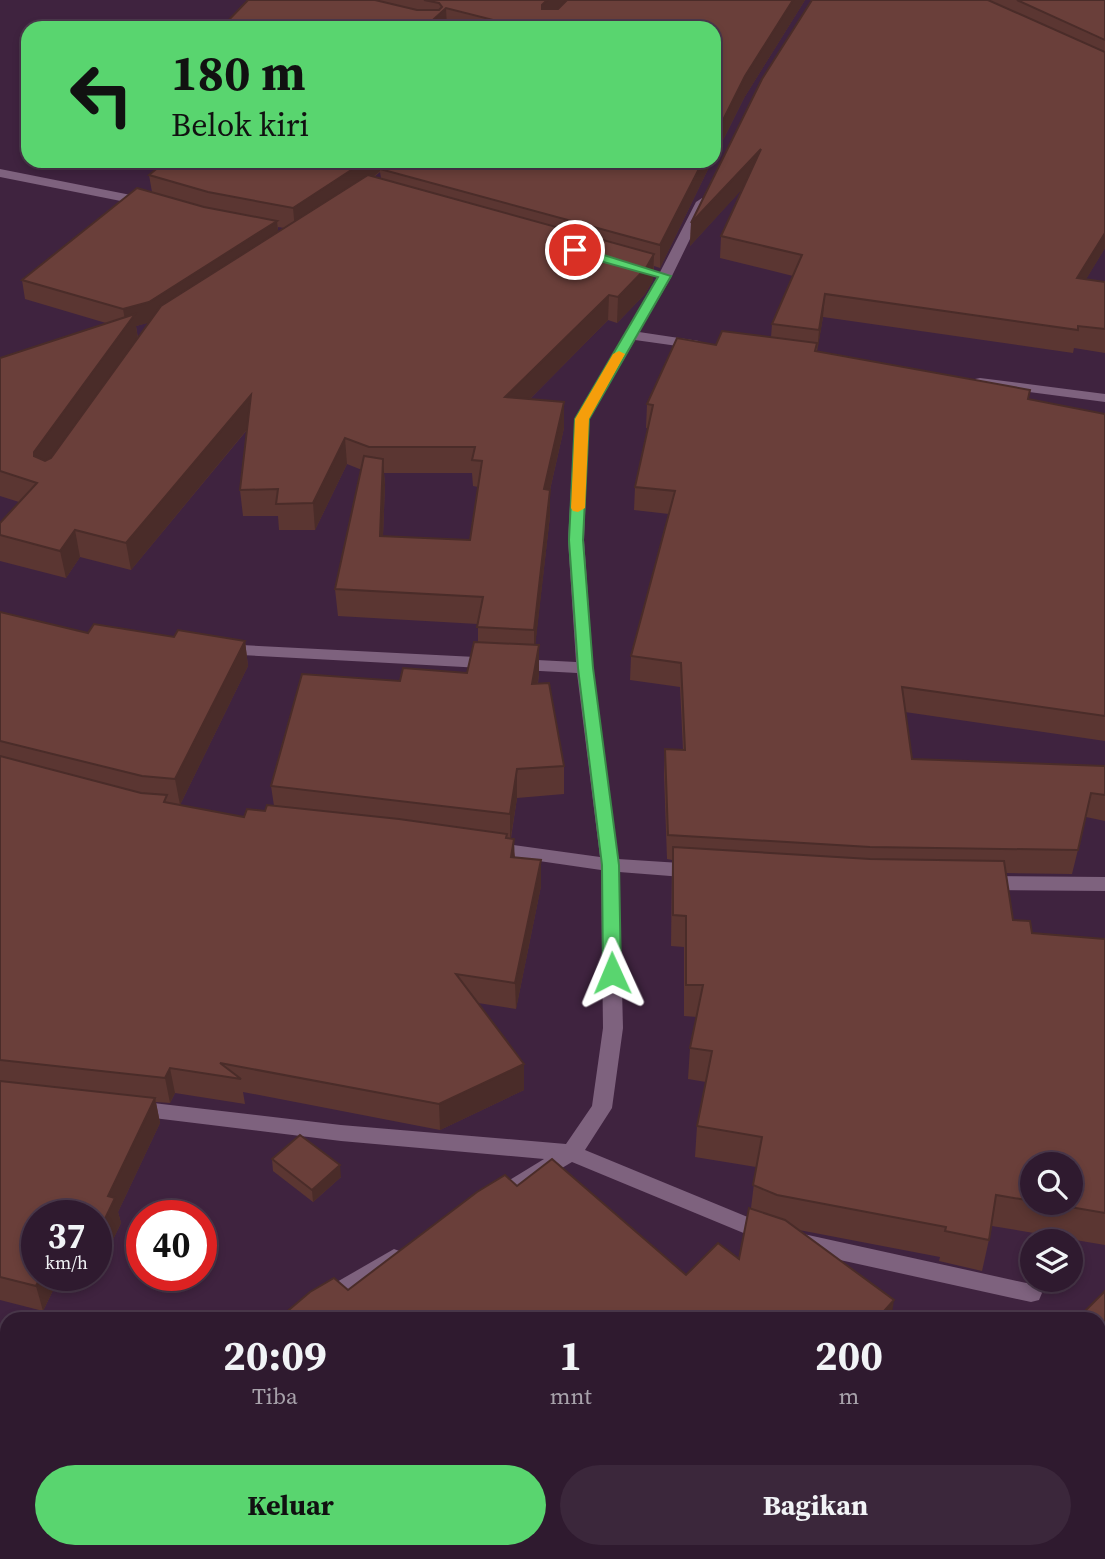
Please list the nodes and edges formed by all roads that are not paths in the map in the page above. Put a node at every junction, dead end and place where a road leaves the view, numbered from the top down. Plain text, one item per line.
1 (0, 173) edge
2 (712, 181) edge
3 (161, 205) edge
4 (630, 335) junction
5 (712, 346) edge
6 (969, 380) edge
7 (1105, 398) edge
8 (200, 648) edge
9 (585, 668) junction
10 (480, 847) edge
11 (610, 865) junction
12 (712, 872) edge
13 (959, 882) edge
14 (1105, 884) edge
15 (116, 1107) edge
16 (571, 1153) junction
17 (478, 1209) edge
18 (408, 1250) edge
19 (1031, 1293) dead end
20 (303, 1312) edge

1 - 3 street
2 - 4 street
4 - 5 street
4 - 9 street
6 - 7 street
8 - 9 street
9 - 11 street
10 - 11 street
11 - 12 street
11 - 16 street
13 - 14 street
15 - 16 street
16 - 17 street
16 - 19 street
18 - 20 street

